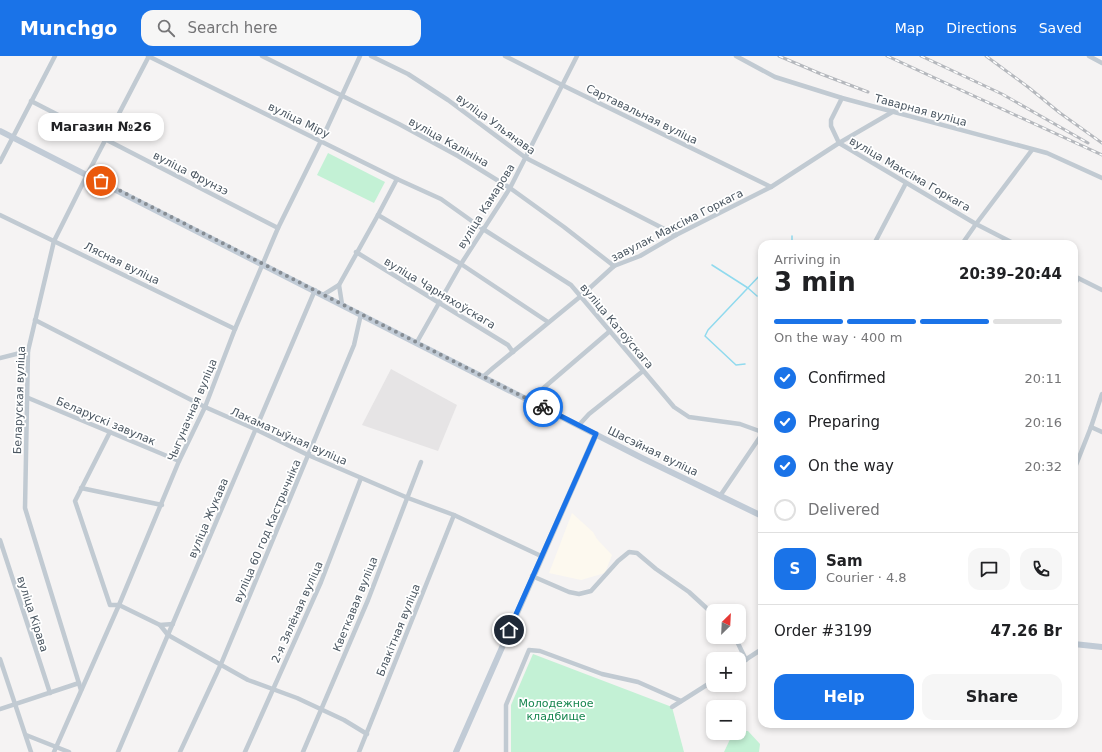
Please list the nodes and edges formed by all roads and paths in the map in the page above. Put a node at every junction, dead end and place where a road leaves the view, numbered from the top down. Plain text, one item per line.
1 (55, 56) edge
2 (149, 56) edge
3 (262, 56) edge
4 (360, 56) edge
5 (371, 56) edge
6 (506, 56) edge
7 (577, 56) edge
8 (736, 56) edge
9 (1089, 56) edge
10 (1102, 62) edge
11 (562, 85) junction
12 (342, 96) junction
13 (842, 98) junction
14 (31, 102) junction
15 (894, 111) junction
16 (0, 131) edge
17 (12, 138) junction
18 (106, 139) junction
19 (321, 141) junction
20 (838, 143) junction
21 (1032, 150) junction
22 (526, 158) junction
23 (0, 162) edge
24 (87, 174) junction
25 (1102, 178) edge
26 (397, 179) junction
27 (906, 183) junction
28 (771, 186) junction
29 (510, 188) junction
30 (441, 200) joint
31 (0, 215) edge
32 (378, 215) junction
33 (976, 224) junction
34 (278, 228) junction
35 (483, 229) junction
36 (676, 235) junction
37 (876, 240) edge
38 (965, 240) edge
39 (1007, 240) edge
40 (54, 241) junction
41 (356, 252) junction
42 (263, 264) junction
43 (461, 264) junction
44 (614, 266) junction
45 (1078, 278) edge
46 (339, 285) junction
47 (315, 290) junction
48 (1102, 290) edge
49 (323, 295) junction
50 (580, 296) junction
51 (439, 302) junction
52 (342, 304) junction
53 (361, 314) junction
54 (35, 320) junction
55 (548, 322) junction
56 (235, 328) junction
57 (610, 331) junction
58 (417, 342) junction
59 (28, 351) junction
60 (513, 352) junction
61 (0, 358) edge
62 (643, 371) junction
63 (484, 376) junction
64 (1102, 394) edge
65 (26, 397) junction
66 (531, 400) junction
67 (205, 407) junction
68 (579, 425) junction
69 (1091, 427) junction
70 (256, 430) junction
71 (758, 431) edge
72 (110, 432) junction
73 (1102, 432) edge
74 (596, 434) junction
75 (758, 439) edge
76 (308, 455) junction
77 (1078, 460) edge
78 (179, 461) junction
79 (421, 462) dead end
80 (361, 478) junction
81 (81, 488) junction
82 (720, 496) junction
83 (408, 498) junction
84 (162, 505) junction
85 (758, 514) edge
86 (454, 515) junction
87 (0, 540) edge
88 (541, 556) junction
89 (532, 576) junction
90 (119, 605) junction
91 (706, 608) edge
92 (173, 624) junction
93 (160, 625) junction
94 (168, 635) junction
95 (1078, 644) edge
96 (1102, 647) edge
97 (758, 652) edge
98 (0, 659) edge
99 (746, 660) edge
100 (221, 664) junction
101 (79, 683) junction
102 (706, 685) edge
103 (272, 689) junction
104 (81, 690) junction
105 (50, 693) junction
106 (681, 701) junction
107 (15, 704) junction
108 (672, 707) dead end
109 (0, 709) edge
110 (321, 709) junction
111 (367, 734) junction
112 (26, 735) junction
113 (57, 747) junction
114 (31, 752) edge
115 (54, 752) edge
116 (69, 752) edge
117 (118, 752) edge
118 (180, 752) edge
119 (245, 752) edge
120 (303, 752) edge
121 (359, 752) edge
122 (456, 752) edge
123 (506, 752) edge

1 - 14 street
2 - 18 street, Беларуская вуліца
2 - 19 street, вуліца Міру
3 - 12 street, вуліца Калініна
4 - 12 street, Чыгуначная вуліца
5 - 22 street, вуліца Ульянава
6 - 11 street, Сартавальная вуліца
7 - 11 street, вуліца Камарова
8 - 13 street, Таварная вуліца
9 - 10 street
11 - 22 street, вуліца Камарова
11 - 28 street, Сартавальная вуліца
12 - 19 street, Чыгуначная вуліца
12 - 29 street, вуліца Калініна
13 - 15 street, Таварная вуліца
13 - 20 street, вуліца Максіма Горкага
14 - 17 street
14 - 18 street, вуліца Фрунзэ
15 - 20 street, завулак Максіма Горкага
15 - 21 street, Таварная вуліца
16 - 17 street, Шасэйная вуліца
17 - 23 street
17 - 24 street, Шасэйная вуліца
18 - 24 street, Беларуская вуліца
18 - 34 street, вуліца Фрунзэ
19 - 26 street, вуліца Міру
19 - 34 street, Чыгуначная вуліца
20 - 27 street, вуліца Максіма Горкага
20 - 28 street, завулак Максіма Горкага
21 - 25 street, Таварная вуліца
21 - 33 street
22 - 29 street, вуліца Камарова
22 - 36 street, вуліца Ульянава
24 - 40 street, Беларуская вуліца
24 - 42 street, Шасэйная вуліца
26 - 30 street, вуліца Міру
26 - 32 street
27 - 33 street, вуліца Максіма Горкага
27 - 37 street
28 - 36 street, завулак Максіма Горкага
29 - 35 street, вуліца Камарова
29 - 44 street, вуліца Калініна
30 - 35 street, вуліца Катоўскага
31 - 40 street, Лясная вуліца
32 - 41 street
32 - 43 street
33 - 38 street
33 - 39 street, вуліца Максіма Горкага
34 - 42 street, Чыгуначная вуліца
35 - 43 street, вуліца Камарова
35 - 50 street, вуліца Катоўскага
36 - 44 street, завулак Максіма Горкага
40 - 54 street, Беларуская вуліца
40 - 56 street, Лясная вуліца
41 - 46 street
41 - 51 street, вуліца Чарняхоўскага
42 - 47 street, Шасэйная вуліца
42 - 56 street, Чыгуначная вуліца
43 - 51 street, вуліца Камарова
43 - 55 street
44 - 50 street, завулак Максіма Горкага
45 - 48 street
46 - 49 street
46 - 52 street
47 - 49 street, Шасэйная вуліца
47 - 70 street, вуліца Жукава
49 - 52 street, Шасэйная вуліца
50 - 55 street, завулак Максіма Горкага
50 - 57 street, вуліца Катоўскага
51 - 58 street, вуліца Камарова
51 - 60 street, вуліца Чарняхоўскага
52 - 53 street, Шасэйная вуліца
53 - 58 street, Шасэйная вуліца
53 - 76 street, вуліца 60 год Кастрычніка
54 - 59 street, Беларуская вуліца
54 - 67 street, Лакаматыўная вуліца
55 - 60 street, завулак Максіма Горкага
56 - 67 street, Чыгуначная вуліца
57 - 62 street, вуліца Катоўскага
57 - 66 street
58 - 63 street, Шасэйная вуліца
59 - 61 street
59 - 65 street, Беларуская вуліца
60 - 63 street, завулак Максіма Горкага
62 - 68 street
62 - 71 street, вуліца Катоўскага
63 - 66 street, Шасэйная вуліца
64 - 69 street
65 - 72 street, Беларускі завулак
65 - 101 street, Беларуская вуліца
66 - 68 street, Шасэйная вуліца
67 - 70 street, Лакаматыўная вуліца
67 - 78 street, Чыгуначная вуліца
68 - 74 street, Шасэйная вуліца
69 - 73 street
69 - 77 street
70 - 76 street, Лакаматыўная вуліца
70 - 92 street, вуліца Жукава
72 - 78 street, Беларускі завулак
72 - 81 street
74 - 82 street, Шасэйная вуліца
74 - 88 street
75 - 82 street
76 - 80 street, Лакаматыўная вуліца
76 - 100 street, вуліца 60 год Кастрычніка
78 - 84 street, Чыгуначная вуліца
79 - 83 street, Кветкавая вуліца
80 - 83 street, Лакаматыўная вуліца
80 - 103 street, 2-я Зялёная вуліца
81 - 84 street
81 - 90 street
82 - 85 street, Шасэйная вуліца
83 - 86 street, Лакаматыўная вуліца
83 - 110 street, Кветкавая вуліца
84 - 90 street, Чыгуначная вуліца
86 - 88 street, Лакаматыўная вуліца
86 - 111 street, Блакітная вуліца
87 - 105 street, вуліца Кірава
88 - 89 street
89 - 91 street
89 - 122 street
90 - 93 street
90 - 104 street, Чыгуначная вуліца
92 - 93 street
92 - 94 street, вуліца Жукава
93 - 94 street
94 - 100 street
94 - 117 street, вуліца Жукава
95 - 96 street
97 - 99 street
98 - 107 street
100 - 103 street
100 - 118 street, вуліца 60 год Кастрычніка
101 - 104 street, Беларуская вуліца
101 - 105 street
102 - 106 street
103 - 110 street
103 - 119 street, 2-я Зялёная вуліца
104 - 113 street, Чыгуначная вуліца
105 - 107 street
106 - 108 street
106 - 123 street
107 - 109 street
107 - 112 street
110 - 111 street
110 - 120 street, Кветкавая вуліца
111 - 121 street, Блакітная вуліца
112 - 113 street
112 - 114 street
113 - 115 street, Чыгуначная вуліца
113 - 116 street

